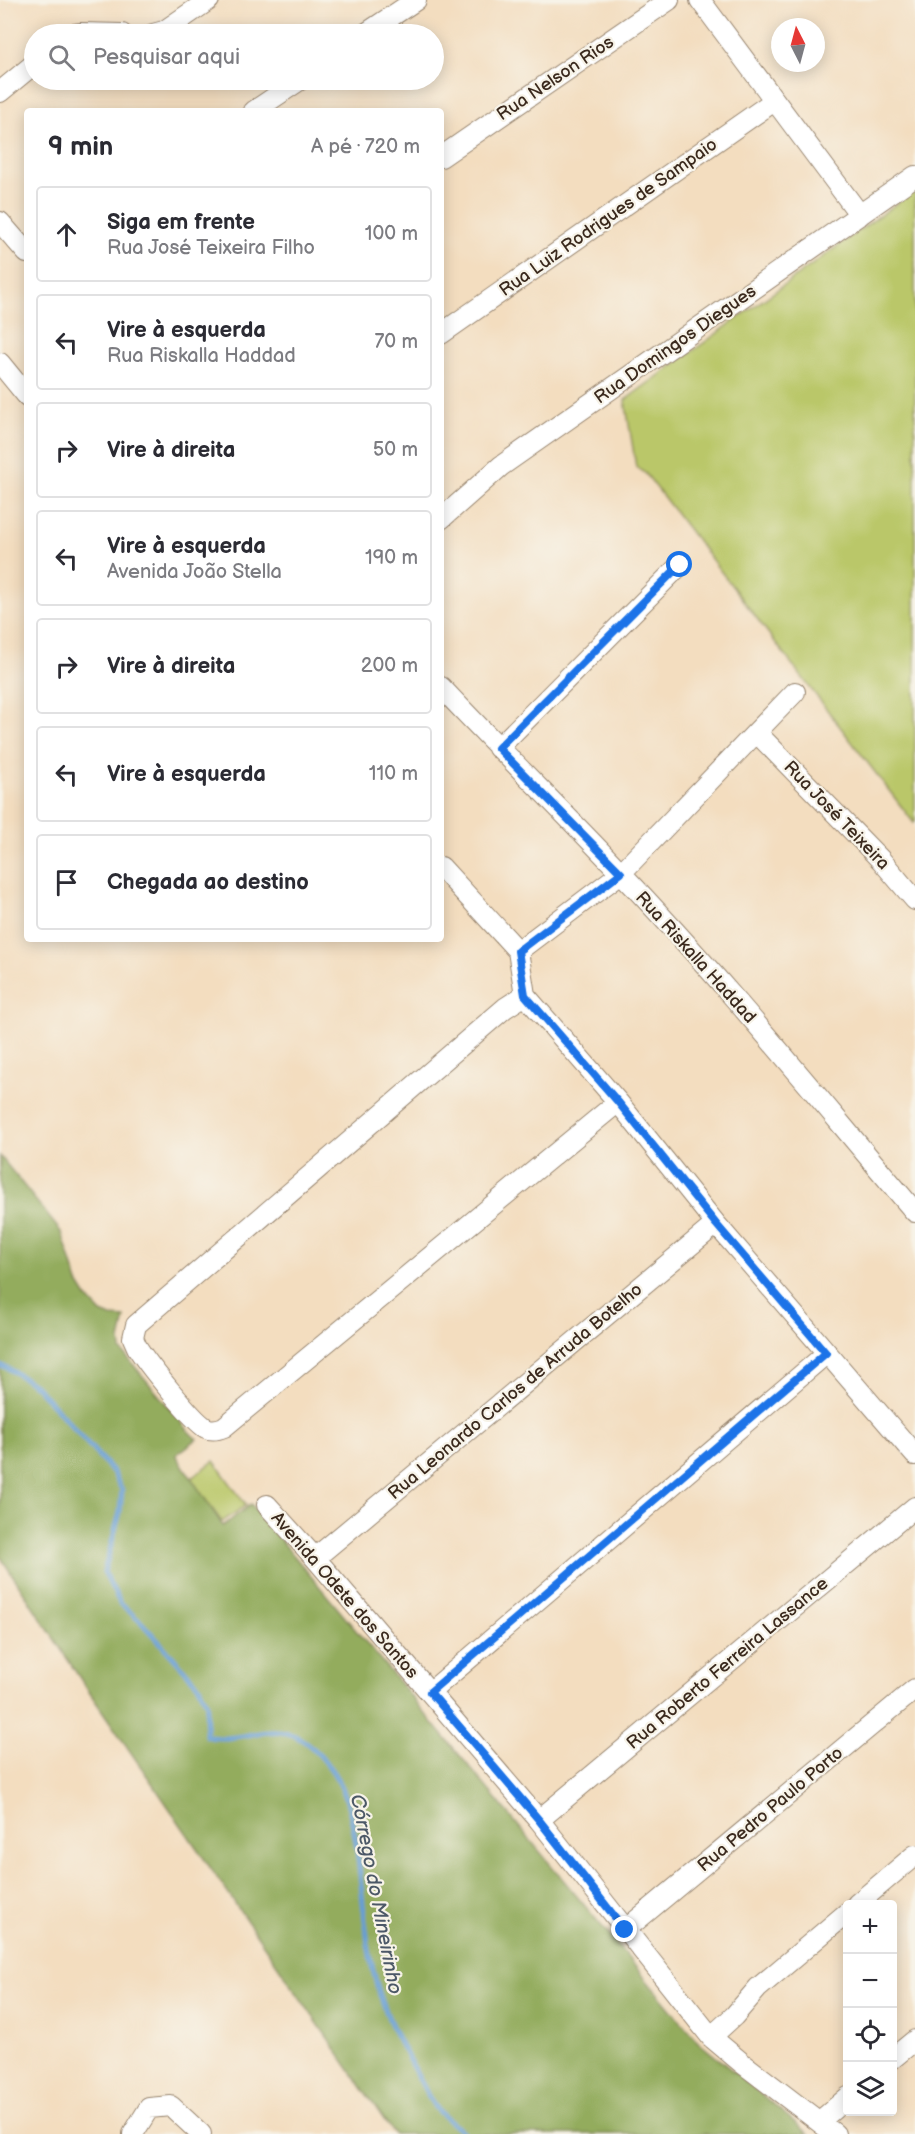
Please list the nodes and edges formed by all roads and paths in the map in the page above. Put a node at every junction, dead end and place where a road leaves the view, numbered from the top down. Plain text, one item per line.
1 (209, 0) edge
2 (416, 0) edge
3 (669, 0) edge
4 (700, 0) edge
5 (174, 24) edge
6 (380, 24) edge
7 (24, 72) edge
8 (285, 90) edge
9 (0, 92) edge
10 (774, 101) junction
11 (258, 108) edge
12 (444, 154) edge
13 (915, 176) edge
14 (861, 214) junction
15 (0, 222) edge
16 (24, 250) edge
17 (444, 332) edge
18 (0, 363) edge
19 (24, 392) edge
20 (444, 516) edge
21 (680, 565) dead end
22 (444, 690) edge
23 (795, 692) dead end
24 (757, 732) junction
25 (498, 748) junction
26 (444, 870) edge
27 (621, 873) junction
28 (915, 900) edge
29 (518, 951) junction
30 (525, 995) junction
31 (618, 1102) junction
32 (915, 1212) edge
33 (716, 1224) junction
34 (826, 1353) junction
35 (915, 1455) edge
36 (267, 1505) dead end
37 (915, 1507) edge
38 (315, 1558) junction
39 (915, 1689) edge
40 (430, 1692) junction
41 (539, 1820) junction
42 (915, 1855) edge
43 (862, 1900) edge
44 (843, 1916) edge
45 (625, 1930) junction
46 (711, 2037) junction
47 (915, 2040) edge
48 (897, 2055) edge
49 (843, 2101) edge
50 (820, 2121) junction
51 (133, 2134) edge
52 (201, 2134) edge
53 (835, 2134) edge

1 - 5 street
2 - 6 street
3 - 12 street, Rua Nelson Rios
4 - 10 street
7 - 9 street
8 - 11 street
10 - 14 street
10 - 17 street, Rua Luiz Rodrigues de Sampaio
13 - 14 street, Rua Domingos Diegues
14 - 20 street, Rua Domingos Diegues
15 - 16 street
18 - 19 street
21 - 25 street
22 - 25 street, Rua Riskalla Haddad
23 - 24 street
24 - 27 street
24 - 28 street, Rua José Teixeira
25 - 27 street, Rua Riskalla Haddad
26 - 29 street
27 - 29 street
27 - 32 street, Rua Riskalla Haddad
29 - 30 street
30 - 31 street
30 - 31 street
31 - 33 street
33 - 34 street
33 - 38 street, Rua Leonardo Carlos de Arruda Botelho
34 - 35 street
34 - 40 street
36 - 38 street, Avenida Odete dos Santos
37 - 41 street, Rua Roberto Ferreira Lassance
38 - 40 street, Avenida Odete dos Santos
39 - 45 street, Rua Pedro Paulo Porto
40 - 41 street, Avenida Odete dos Santos
41 - 45 street, Avenida Odete dos Santos
42 - 43 street
44 - 46 street
45 - 46 street, Avenida Odete dos Santos
46 - 50 street, Avenida Odete dos Santos
47 - 48 street
49 - 50 street
50 - 53 street, Avenida Odete dos Santos
51 - 52 street

